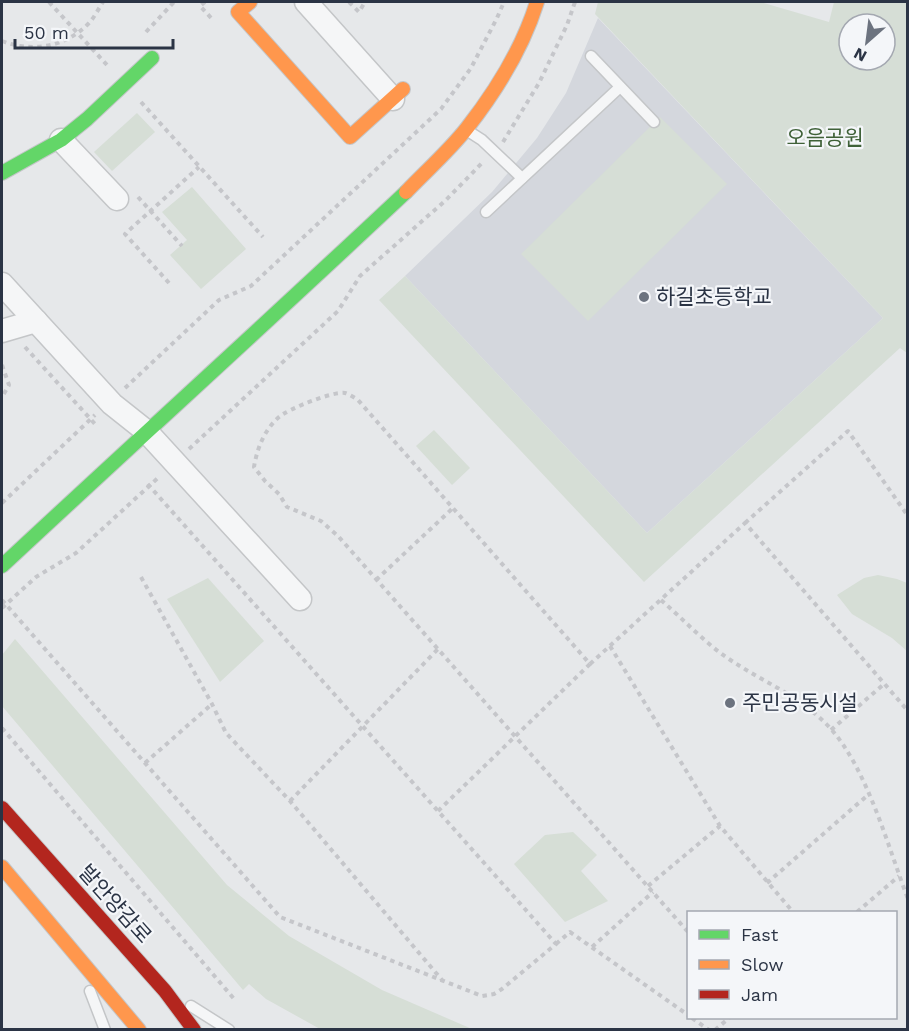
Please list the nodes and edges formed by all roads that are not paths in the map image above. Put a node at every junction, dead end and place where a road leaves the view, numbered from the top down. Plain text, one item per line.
1 (250, 2) edge
2 (306, 2) edge
3 (537, 2) edge
4 (591, 56) dead end
5 (152, 58) dead end
6 (620, 87) junction
7 (398, 94) joint
8 (654, 122) dead end
9 (466, 130) junction
10 (61, 140) junction
11 (2, 173) edge
12 (522, 178) junction
13 (126, 197) road end
14 (486, 212) dead end
15 (2, 284) edge
16 (36, 321) junction
17 (11, 337) edge
18 (146, 431) junction
19 (2, 566) edge
20 (300, 599) dead end
21 (2, 808) edge
22 (2, 867) edge
23 (50, 925) junction
24 (89, 988) junction
25 (165, 991) junction
26 (105, 1029) edge
27 (114, 1029) edge
28 (139, 1029) edge
29 (194, 1029) edge
30 (212, 1029) edge
31 (229, 1029) edge

1 - 7 main road
2 - 7 street
3 - 9 main road
4 - 6 lane
5 - 10 main road
6 - 8 lane
6 - 12 lane
9 - 12 lane
9 - 18 main road
10 - 11 main road
10 - 13 street
12 - 14 lane
15 - 16 street
16 - 17 street
16 - 18 street
18 - 19 main road
18 - 20 street
21 - 25 main road, 발안양감로
22 - 23 main road
23 - 24 main road
23 - 28 main road
24 - 26 lane
24 - 27 main road
25 - 29 main road, 발안양감로
25 - 30 main road
25 - 31 lane

